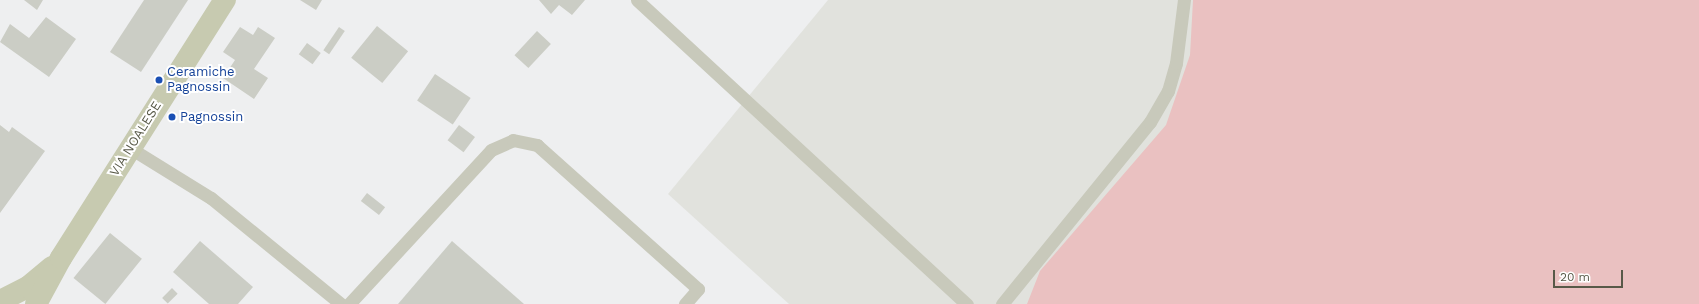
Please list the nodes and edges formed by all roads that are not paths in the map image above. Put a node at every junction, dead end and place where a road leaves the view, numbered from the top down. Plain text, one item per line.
1 (225, 0) edge
2 (637, 0) edge
3 (1184, 0) edge
4 (130, 148) junction
5 (61, 258) junction
6 (0, 301) edge
7 (36, 304) edge
8 (341, 304) edge
9 (349, 304) edge
10 (685, 304) edge
11 (967, 304) edge
12 (1002, 304) edge

1 - 4 main road, VIA NOALESE
2 - 11 lane
3 - 12 lane
4 - 5 main road, VIA NOALESE
4 - 8 lane
5 - 6 main road, VIA NOALESE
5 - 7 main road, VIA NOALESE
9 - 10 lane

